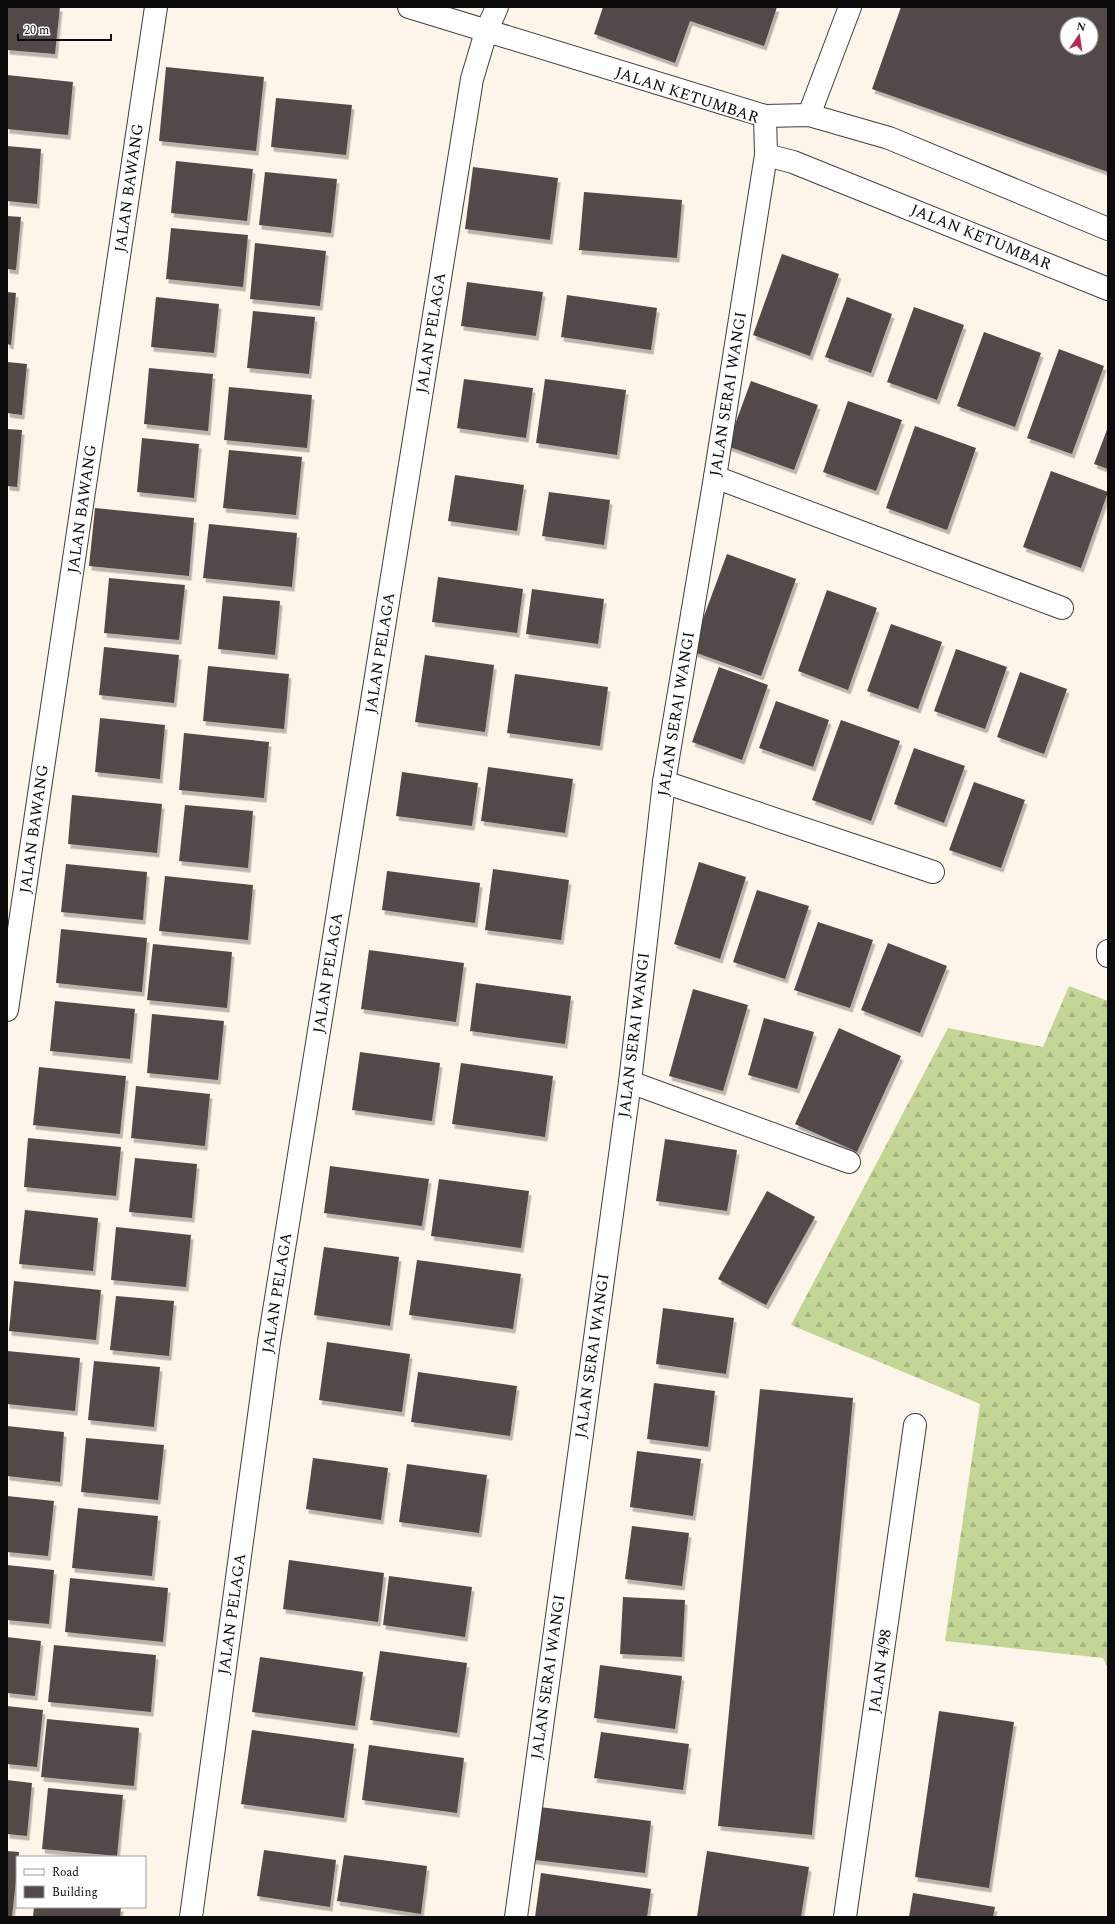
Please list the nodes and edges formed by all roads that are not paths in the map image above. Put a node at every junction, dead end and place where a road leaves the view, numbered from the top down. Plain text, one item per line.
1 (156, 7) edge
2 (409, 7) edge
3 (497, 7) edge
4 (850, 7) edge
5 (486, 32) junction
6 (809, 115) junction
7 (765, 116) junction
8 (766, 155) junction
9 (1108, 229) edge
10 (1108, 288) edge
11 (715, 477) junction
12 (1062, 608) dead end
13 (664, 782) junction
14 (933, 872) dead end
15 (1108, 951) edge
16 (1108, 956) edge
17 (7, 1010) edge
18 (630, 1082) junction
19 (849, 1162) dead end
20 (915, 1425) dead end
21 (191, 1917) edge
22 (516, 1917) edge
23 (845, 1917) edge

1 - 17 street, JALAN BAWANG
2 - 5 street, JALAN KETUMBAR
3 - 5 street, JALAN PELAGA
4 - 6 street
5 - 7 street, JALAN KETUMBAR
5 - 21 street, JALAN PELAGA
6 - 7 street
6 - 9 street
7 - 8 street, JALAN KETUMBAR
8 - 10 street, JALAN KETUMBAR
8 - 11 street, JALAN SERAI WANGI
11 - 12 street
11 - 13 street, JALAN SERAI WANGI
13 - 14 street
13 - 18 street, JALAN SERAI WANGI
15 - 16 street
18 - 19 street
18 - 22 street, JALAN SERAI WANGI
20 - 23 street, JALAN 4/98

